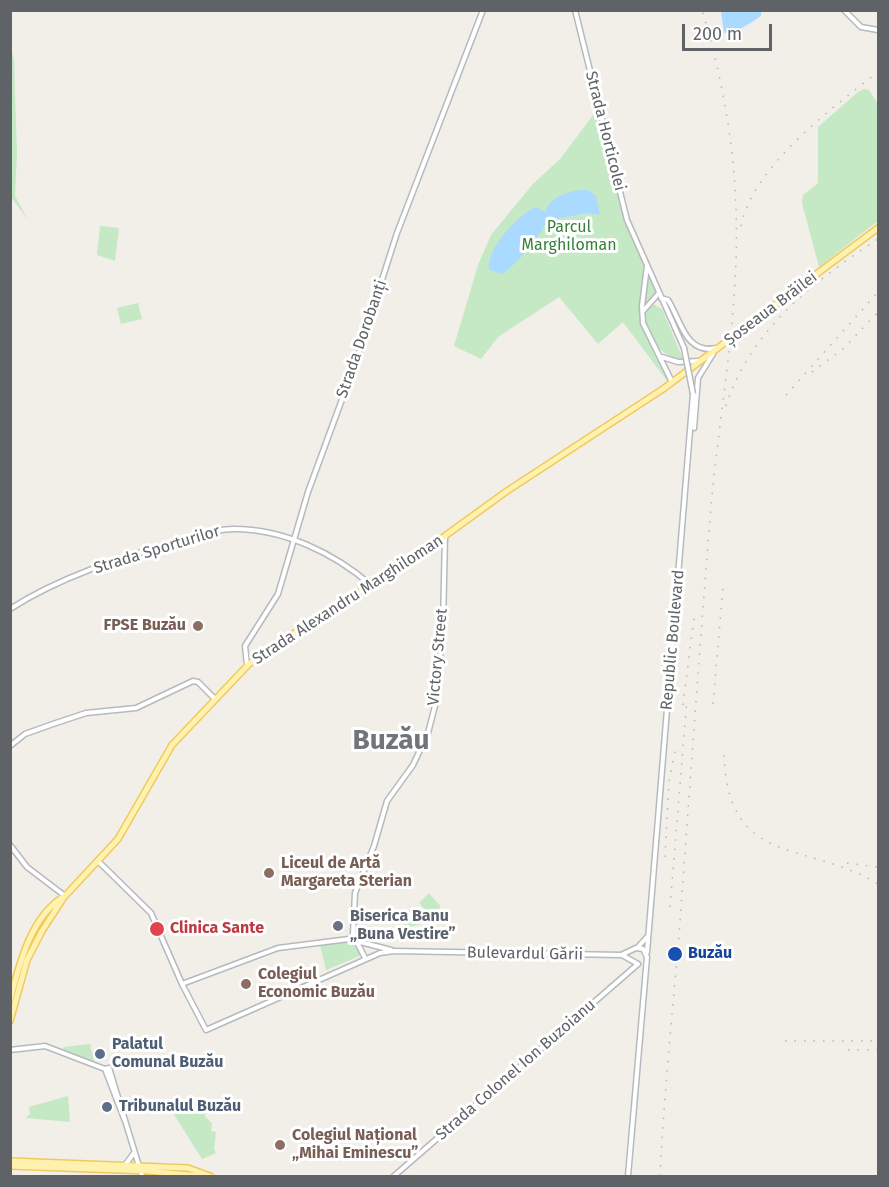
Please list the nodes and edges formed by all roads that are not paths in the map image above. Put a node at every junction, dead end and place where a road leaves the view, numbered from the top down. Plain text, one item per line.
1 (483, 10) edge
2 (575, 10) edge
3 (844, 10) edge
4 (879, 30) edge
5 (879, 228) edge
6 (647, 266) junction
7 (651, 276) junction
8 (645, 281) junction
9 (660, 295) junction
10 (650, 302) junction
11 (665, 305) junction
12 (642, 314) junction
13 (684, 348) joint
14 (718, 349) junction
15 (661, 357) junction
16 (703, 360) junction
17 (672, 382) junction
18 (663, 388) joint
19 (690, 440) junction
20 (445, 536) junction
21 (293, 541) junction
22 (371, 585) junction
23 (10, 609) edge
24 (247, 666) junction
25 (215, 699) junction
26 (11, 745) edge
27 (10, 845) edge
28 (99, 862) junction
29 (65, 896) junction
30 (648, 936) junction
31 (356, 940) junction
32 (638, 948) junction
33 (394, 951) junction
34 (631, 952) junction
35 (621, 955) junction
36 (646, 957) junction
37 (365, 958) junction
38 (630, 958) junction
39 (639, 964) junction
40 (645, 976) junction
41 (182, 984) junction
42 (10, 1000) edge
43 (10, 1021) edge
44 (10, 1050) edge
45 (134, 1152) junction
46 (10, 1161) edge
47 (125, 1165) junction
48 (10, 1166) edge
49 (142, 1172) edge
50 (200, 1174) edge
51 (210, 1176) edge
52 (394, 1176) edge
53 (628, 1176) edge

1 - 21 main road, Strada Dorobanți
2 - 6 main road, Strada Horticolei
3 - 4 main road
5 - 14 main road, Șoseaua Brăilei
6 - 7 main road, Strada Horticolei
6 - 8 main road
7 - 8 main road
7 - 9 main road, Strada Horticolei
8 - 12 main road
9 - 10 main road
9 - 11 main road, Strada Horticolei
9 - 14 main road
10 - 11 main road
10 - 12 main road
11 - 13 main road, Strada Horticolei
12 - 15 main road
13 - 19 main road, Republic Boulevard, bridge
14 - 16 main road, Șoseaua Brăilei
14 - 19 main road
15 - 16 main road
15 - 17 main road
16 - 17 main road, Șoseaua Brăilei
17 - 18 main road, Șoseaua Brăilei
18 - 20 main road, Strada Alexandru Marghiloman
19 - 30 main road, Republic Boulevard
20 - 22 main road, Strada Alexandru Marghiloman
20 - 31 main road, Victory Street
21 - 22 main road, Strada Sporturilor
21 - 23 main road, Strada Sporturilor
21 - 24 main road, Strada Dorobanți
22 - 24 main road, Strada Alexandru Marghiloman
24 - 25 main road, Strada Alexandru Marghiloman
25 - 26 main road
25 - 28 main road, Strada Alexandru Marghiloman
27 - 29 main road
28 - 29 main road, Strada Alexandru Marghiloman
28 - 41 main road
29 - 42 main road
29 - 43 main road
30 - 32 main road
30 - 36 main road, Republic Boulevard
31 - 33 main road
31 - 37 main road
31 - 41 main road
32 - 34 main road, Bulevardul Gării
32 - 36 main road
33 - 35 main road, Bulevardul Gării
33 - 37 main road
34 - 35 main road, Bulevardul Gării
34 - 38 main road
35 - 38 main road, Bulevardul Gării
36 - 39 main road, Strada Colonel Ion Buzoianu
36 - 40 main road, Republic Boulevard
37 - 41 main road
38 - 39 main road, Bulevardul Gării
39 - 40 main road
39 - 52 main road, Strada Colonel Ion Buzoianu
40 - 53 main road, Republic Boulevard
44 - 45 main road
45 - 47 main road
45 - 49 main road
46 - 47 main road
47 - 49 main road
48 - 49 main road
49 - 50 main road
49 - 50 main road
50 - 51 main road

